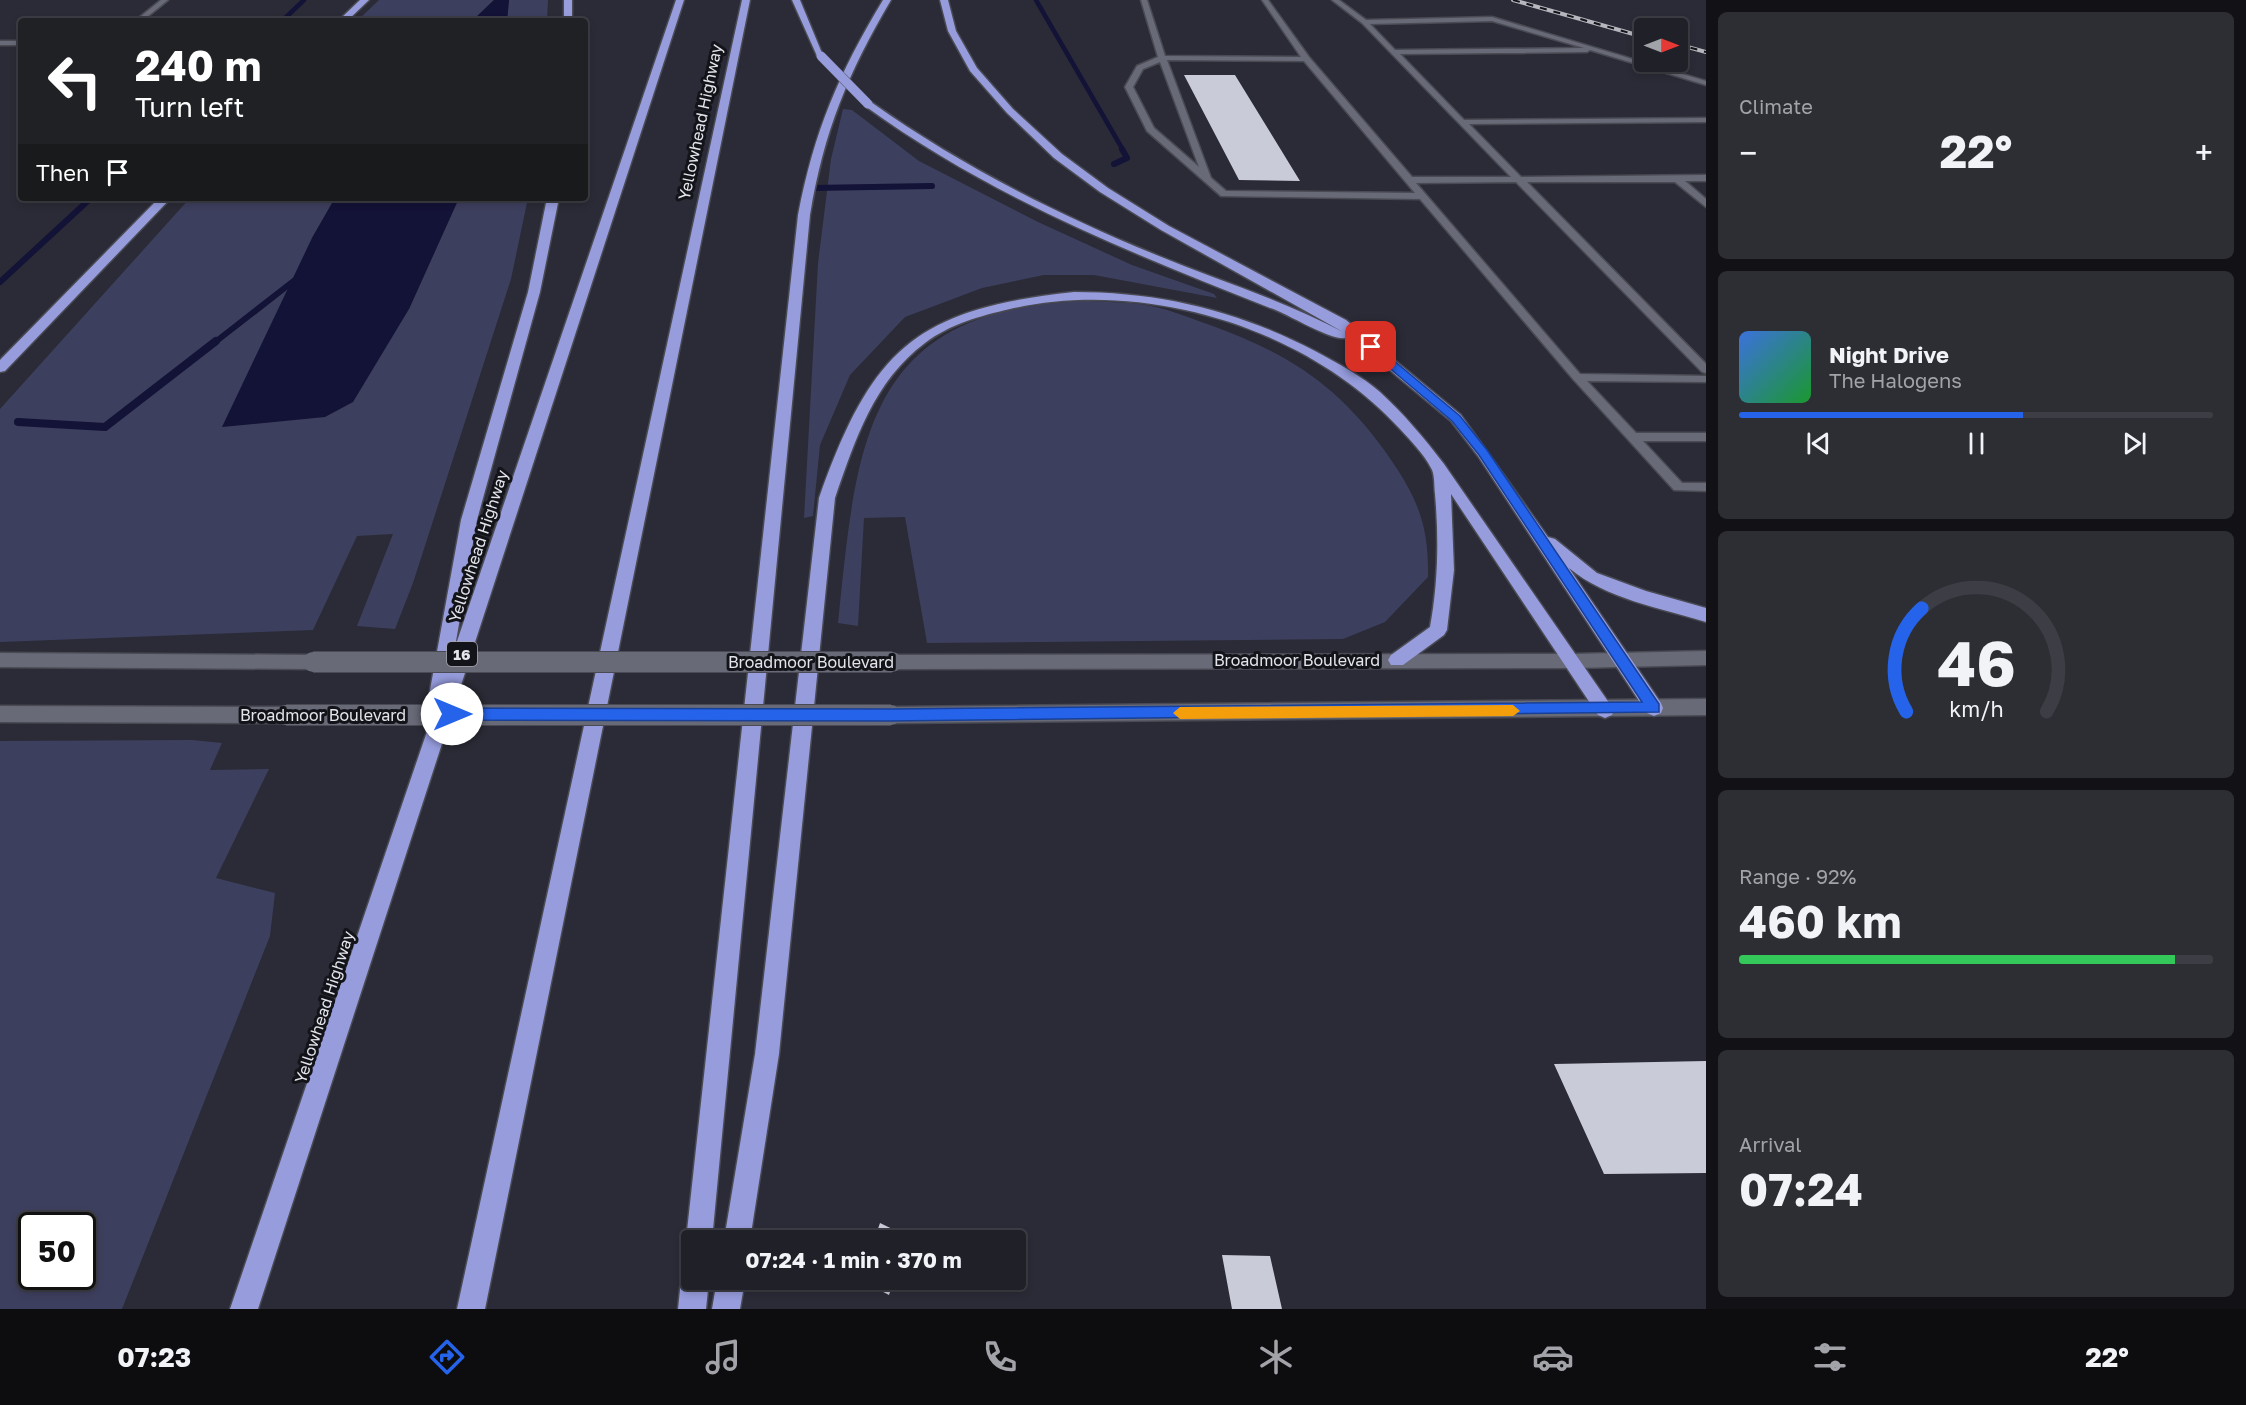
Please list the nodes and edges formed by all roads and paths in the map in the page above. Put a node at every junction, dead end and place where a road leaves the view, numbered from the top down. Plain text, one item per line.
1 (165, 0) edge
2 (365, 0) edge
3 (568, 0) edge
4 (680, 0) edge
5 (746, 0) edge
6 (796, 0) edge
7 (887, 0) edge
8 (944, 0) edge
9 (1144, 0) edge
10 (1265, 0) edge
11 (1335, 0) edge
12 (142, 18) edge
13 (345, 18) edge
14 (568, 18) edge
15 (1364, 22) junction
16 (0, 43) edge
17 (18, 43) edge
18 (1602, 50) junction
19 (1394, 52) junction
20 (1162, 58) junction
21 (1306, 58) junction
22 (1706, 83) edge
23 (1706, 120) edge
24 (1462, 122) junction
25 (1207, 177) junction
26 (1706, 178) edge
27 (1677, 179) junction
28 (1409, 180) junction
29 (1518, 180) junction
30 (1422, 196) junction
31 (162, 201) edge
32 (552, 201) edge
33 (1706, 204) edge
34 (0, 368) edge
35 (1706, 370) edge
36 (1401, 371) junction
37 (1577, 377) junction
38 (1706, 379) edge
39 (1633, 437) junction
40 (1706, 438) edge
41 (1439, 465) junction
42 (1706, 487) edge
43 (1533, 529) junction
44 (1706, 615) edge
45 (1706, 658) edge
46 (0, 660) edge
47 (1397, 660) junction
48 (1623, 660) junction
49 (1573, 661) junction
50 (1706, 707) edge
51 (1654, 708) junction
52 (1605, 710) junction
53 (0, 714) edge
54 (426, 762) junction
55 (700, 1230) edge
56 (739, 1230) edge
57 (694, 1290) edge
58 (729, 1290) edge
59 (244, 1309) edge
60 (471, 1309) edge
61 (692, 1309) edge
62 (726, 1309) edge

1 - 12 lane
2 - 13 highway
3 - 14 highway
4 - 54 highway, Yellowhead Highway / 16
5 - 60 highway, Yellowhead Highway
6 - 36 highway, bridge
7 - 55 highway
8 - 36 highway
9 - 20 lane
10 - 21 lane
11 - 15 lane
15 - 18 lane
15 - 19 lane
16 - 17 lane
18 - 19 lane
18 - 22 lane
19 - 24 lane
20 - 21 lane
20 - 25 lane
20 - 25 lane
21 - 28 lane
23 - 24 lane
24 - 29 lane
25 - 30 lane
26 - 27 lane
27 - 29 lane
27 - 33 lane
28 - 29 lane
28 - 30 lane
29 - 35 lane
30 - 37 lane
31 - 34 highway
32 - 54 highway
36 - 43 highway
37 - 38 lane
37 - 39 lane
39 - 40 lane
39 - 42 lane
41 - 47 highway
41 - 49 highway
41 - 56 highway
43 - 44 highway
43 - 48 highway
45 - 48 main road, Broadmoor Boulevard
46 - 47 main road, Broadmoor Boulevard, bridge
47 - 49 main road, Broadmoor Boulevard
48 - 49 main road, Broadmoor Boulevard
48 - 51 highway
49 - 52 highway
50 - 51 main road, Broadmoor Boulevard
51 - 52 main road, Broadmoor Boulevard
52 - 53 main road, Broadmoor Boulevard, bridge
54 - 59 highway, Yellowhead Highway / 16
57 - 61 highway
58 - 62 highway

